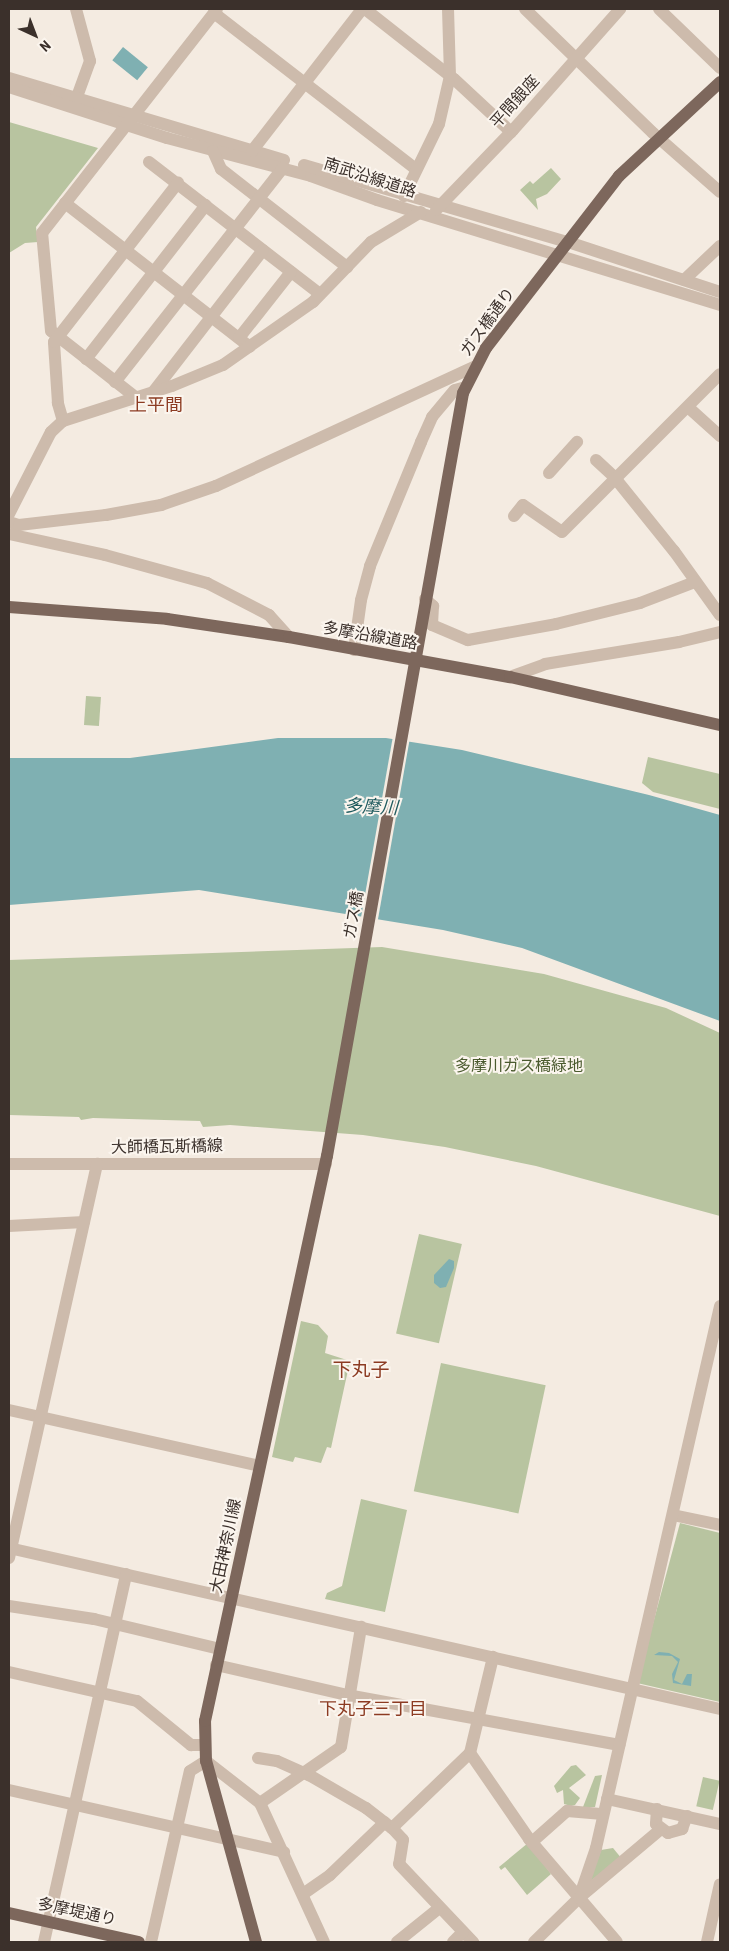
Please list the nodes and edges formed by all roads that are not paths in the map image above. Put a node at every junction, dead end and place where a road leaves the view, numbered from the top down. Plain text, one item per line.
1 (76, 9) edge
2 (364, 9) edge
3 (525, 9) edge
4 (620, 9) edge
5 (660, 9) edge
6 (450, 10) edge
7 (215, 11) edge
8 (576, 58) junction
9 (720, 68) edge
10 (450, 76) junction
11 (720, 82) edge
12 (304, 83) junction
13 (10, 87) edge
14 (77, 97) junction
15 (130, 119) junction
16 (512, 132) junction
17 (657, 137) junction
18 (252, 150) junction
19 (213, 151) junction
20 (149, 162) dead end
21 (283, 168) junction
22 (416, 169) junction
23 (178, 183) junction
24 (720, 192) edge
25 (404, 196) junction
26 (258, 199) junction
27 (65, 203) junction
28 (206, 205) junction
29 (431, 211) junction
30 (235, 228) junction
31 (568, 242) junction
32 (720, 246) edge
33 (126, 250) junction
34 (263, 250) junction
35 (559, 253) junction
36 (347, 267) junction
37 (154, 272) junction
38 (291, 272) junction
39 (684, 280) junction
40 (720, 292) edge
41 (182, 294) junction
42 (317, 298) junction
43 (720, 305) edge
44 (211, 317) junction
45 (54, 334) junction
46 (245, 342) junction
47 (86, 359) junction
48 (474, 367) junction
49 (720, 374) edge
50 (115, 382) junction
51 (466, 387) junction
52 (154, 391) junction
53 (134, 396) junction
54 (689, 408) junction
55 (63, 421) junction
56 (720, 436) edge
57 (577, 442) dead end
58 (596, 460) dead end
59 (549, 473) dead end
60 (615, 478) junction
61 (9, 514) edge
62 (514, 516) dead end
63 (9, 522) edge
64 (9, 534) edge
65 (695, 582) junction
66 (425, 599) junction
67 (9, 607) edge
68 (720, 615) edge
69 (720, 632) edge
70 (289, 637) junction
71 (692, 639) junction
72 (720, 640) edge
73 (354, 650) junction
74 (415, 661) junction
75 (510, 677) junction
76 (412, 679) joint
77 (720, 725) edge
78 (327, 1160) junction
79 (9, 1164) edge
80 (97, 1164) junction
81 (84, 1222) junction
82 (9, 1226) edge
83 (720, 1306) edge
84 (9, 1410) edge
85 (41, 1417) junction
86 (260, 1466) junction
87 (673, 1515) junction
88 (720, 1525) edge
89 (10, 1552) edge
90 (126, 1574) junction
91 (232, 1598) junction
92 (9, 1606) edge
93 (115, 1624) junction
94 (361, 1627) junction
95 (220, 1649) junction
96 (493, 1657) junction
97 (216, 1665) junction
98 (9, 1672) edge
99 (632, 1689) junction
100 (100, 1692) junction
101 (347, 1695) junction
102 (720, 1709) edge
103 (479, 1717) junction
104 (204, 1745) junction
105 (619, 1745) junction
106 (470, 1753) junction
107 (258, 1758) dead end
108 (206, 1761) junction
109 (305, 1773) junction
110 (9, 1790) edge
111 (607, 1798) junction
112 (260, 1803) junction
113 (74, 1804) junction
114 (657, 1810) junction
115 (603, 1814) junction
116 (687, 1816) junction
117 (720, 1824) edge
118 (388, 1825) junction
119 (176, 1829) junction
120 (661, 1829) junction
121 (228, 1839) junction
122 (532, 1842) junction
123 (284, 1852) junction
124 (720, 1884) edge
125 (303, 1894) junction
126 (579, 1898) junction
127 (438, 1909) junction
128 (9, 1913) edge
129 (717, 1914) edge
130 (48, 1922) junction
131 (463, 1932) junction
132 (44, 1942) edge
133 (138, 1942) edge
134 (151, 1942) edge
135 (256, 1942) edge
136 (324, 1942) edge
137 (397, 1942) edge
138 (453, 1942) edge
139 (472, 1942) edge
140 (534, 1942) edge
141 (617, 1942) edge
142 (707, 1942) edge

1 - 14 street
2 - 10 street
2 - 12 street
3 - 8 street
4 - 8 street, 平間銀座
5 - 9 street
6 - 10 street
7 - 12 street
7 - 15 street
8 - 16 street, 平間銀座
8 - 17 street
10 - 16 street
10 - 22 street
11 - 17 main road, ガス橋通り
12 - 18 street
12 - 22 street
13 - 14 street, 南武沿線道路
13 - 15 street, 南武沿線道路
14 - 15 street, 南武沿線道路
15 - 18 street, 南武沿線道路
15 - 19 street, 南武沿線道路
15 - 27 street
16 - 29 street, 平間銀座
17 - 24 street
17 - 31 main road, ガス橋通り
18 - 25 street, 南武沿線道路
19 - 21 street, 南武沿線道路
19 - 26 street
20 - 23 street
21 - 26 street
21 - 29 street, 南武沿線道路
22 - 25 street
23 - 28 street
23 - 33 street
25 - 29 street, 南武沿線道路
26 - 30 street
26 - 36 street
27 - 33 street
27 - 45 street
28 - 30 street
28 - 37 street
29 - 31 street, 南武沿線道路
29 - 35 street, 南武沿線道路
29 - 36 street, 平間銀座
30 - 34 street
30 - 41 street
31 - 35 main road, ガス橋通り
31 - 39 street, 南武沿線道路
32 - 39 street
33 - 37 street
33 - 45 street
34 - 38 street
34 - 44 street
35 - 43 street, 南武沿線道路
35 - 48 main road, ガス橋通り
36 - 42 street, 平間銀座
37 - 41 street
37 - 47 street
38 - 42 street
38 - 46 street
39 - 40 street, 南武沿線道路
41 - 44 street
41 - 50 street
42 - 46 street, 平間銀座
44 - 46 street
44 - 52 street
45 - 47 street
45 - 55 street
46 - 52 street, 平間銀座
47 - 50 street
48 - 51 main road, ガス橋通り
48 - 63 street
49 - 54 street
50 - 53 street
51 - 66 main road, ガス橋通り
51 - 73 street
52 - 53 street, 平間銀座
53 - 55 street, 平間銀座
54 - 56 street
54 - 60 street
55 - 61 street
57 - 59 street
58 - 60 street
60 - 62 street
60 - 65 street
64 - 70 street
65 - 66 street
65 - 68 street
66 - 74 main road, ガス橋通り
67 - 70 main road, 多摩沿線道路
69 - 71 street
70 - 73 main road, 多摩沿線道路
71 - 72 street
71 - 75 street
73 - 74 main road, 多摩沿線道路
74 - 75 main road, 多摩沿線道路
74 - 76 main road, ガス橋通り
75 - 77 main road, 多摩沿線道路
76 - 78 main road, ガス橋
78 - 80 street, 大師橋瓦斯橋線
78 - 86 main road, 大田神奈川線
79 - 80 street, 大師橋瓦斯橋線
80 - 81 street
81 - 82 street
81 - 85 street
83 - 87 street
84 - 85 street
85 - 86 street
85 - 89 street
86 - 91 main road, 大田神奈川線
87 - 88 street
87 - 99 street
89 - 90 street
90 - 91 street
90 - 93 street
91 - 94 street
91 - 95 main road, 大田神奈川線
92 - 93 street
93 - 95 street
93 - 100 street
94 - 96 street
94 - 101 street
95 - 97 main road, 大田神奈川線
96 - 99 street
96 - 103 street
97 - 101 street
97 - 104 main road, 大田神奈川線
98 - 100 street
99 - 102 street
99 - 105 street
100 - 104 street
100 - 113 street
101 - 103 street
101 - 109 street
103 - 105 street
103 - 106 street
104 - 108 main road, 大田神奈川線
105 - 111 street
106 - 118 street
106 - 122 street
107 - 109 street
108 - 112 street
108 - 119 street
108 - 121 main road, 大田神奈川線
109 - 112 street
109 - 118 street
110 - 113 street
111 - 114 street
111 - 115 street
112 - 123 street
113 - 119 street
113 - 130 street
114 - 116 street
114 - 120 street
115 - 122 street
115 - 126 street
116 - 117 street
116 - 120 street
118 - 125 street
118 - 127 street
119 - 121 street
119 - 134 street
120 - 126 street
121 - 123 street
121 - 135 main road, 大田神奈川線
122 - 126 street
123 - 125 street
124 - 129 street
125 - 136 street
126 - 140 street
126 - 141 street
127 - 131 street
127 - 137 street
128 - 130 main road, 多摩堤通り
129 - 142 street
130 - 132 street
130 - 133 main road, 多摩堤通り
131 - 138 street
131 - 139 street

